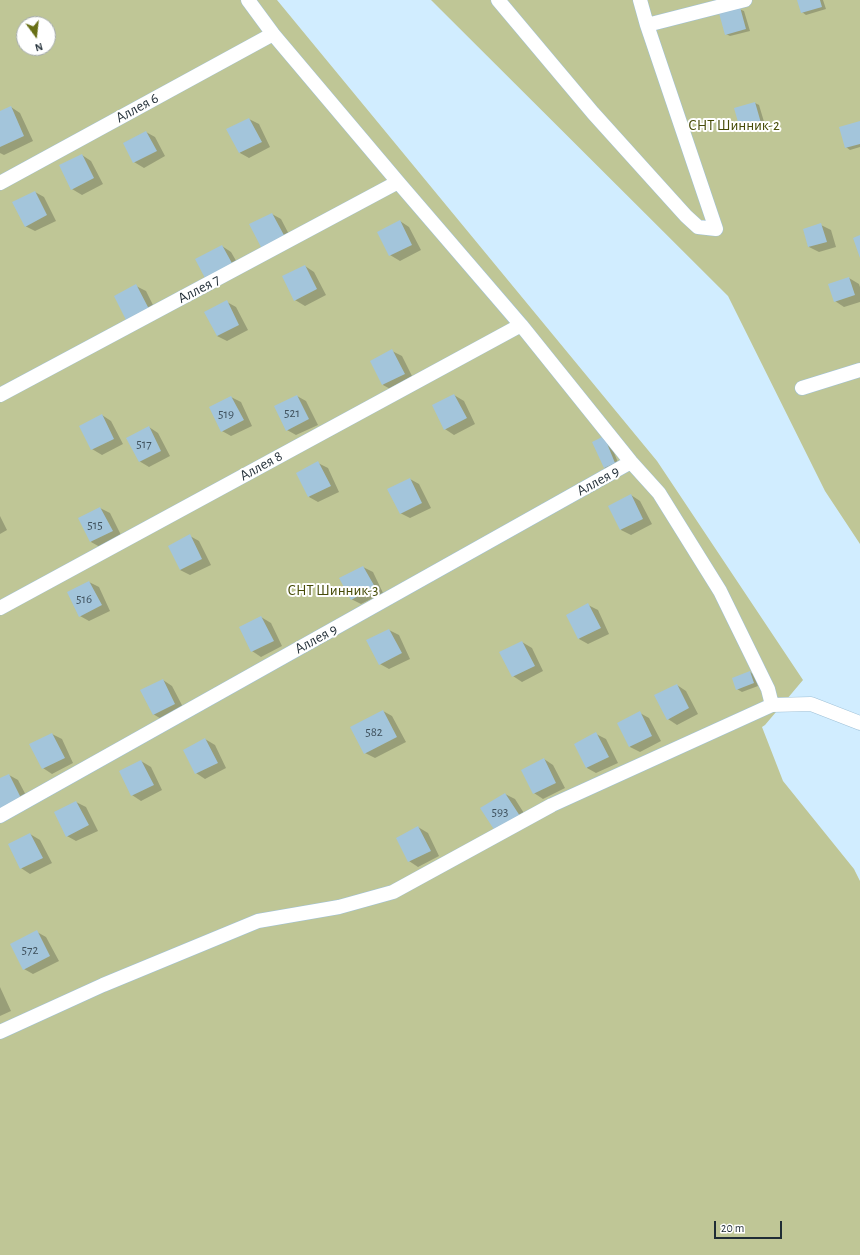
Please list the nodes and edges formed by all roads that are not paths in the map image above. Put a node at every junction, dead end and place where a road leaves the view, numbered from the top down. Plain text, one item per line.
1 (248, 0) edge
2 (498, 0) edge
3 (640, 0) edge
4 (745, 0) edge
5 (647, 26) junction
6 (273, 34) junction
7 (398, 182) junction
8 (0, 183) edge
9 (521, 325) junction
10 (860, 370) edge
11 (802, 388) dead end
12 (0, 395) edge
13 (631, 462) junction
14 (0, 608) edge
15 (772, 705) junction
16 (860, 723) edge
17 (0, 816) edge
18 (0, 1032) edge

1 - 6 lane
2 - 5 lane
3 - 5 lane
4 - 5 lane
6 - 7 lane
6 - 8 lane, Аллея 6
7 - 9 lane
7 - 12 lane, Аллея 7
9 - 13 lane
9 - 14 lane, Аллея 8
10 - 11 lane
13 - 15 lane
13 - 17 lane, Аллея 9
15 - 16 lane
15 - 18 lane

